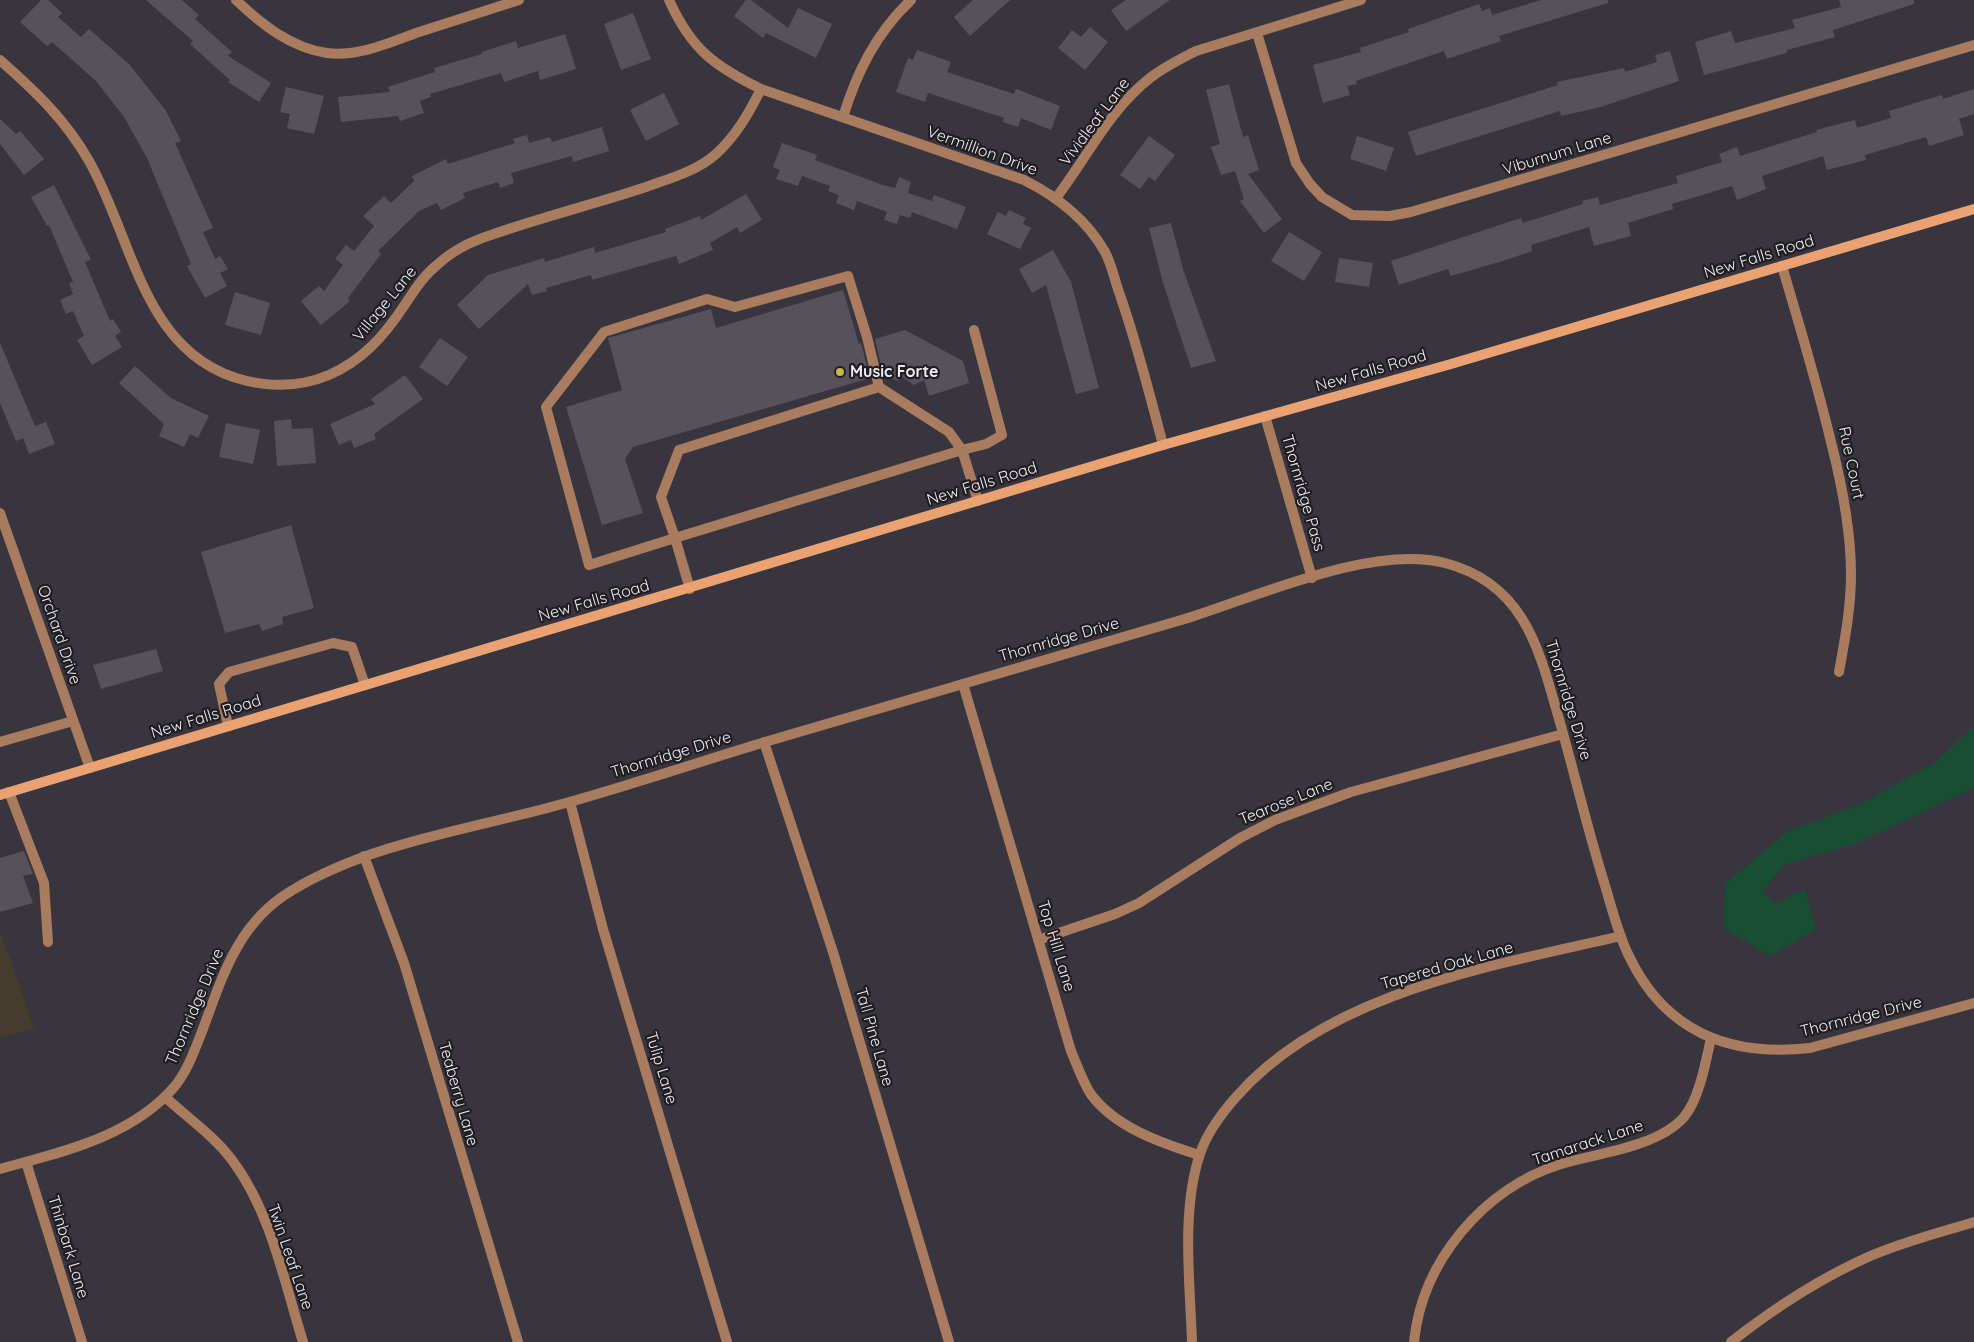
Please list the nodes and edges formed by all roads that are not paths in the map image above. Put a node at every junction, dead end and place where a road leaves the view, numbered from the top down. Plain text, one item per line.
1 (236, 0) edge
2 (519, 0) edge
3 (669, 0) edge
4 (911, 0) edge
5 (1361, 0) edge
6 (1257, 32) junction
7 (1974, 45) edge
8 (0, 60) edge
9 (761, 90) junction
10 (843, 117) junction
11 (1056, 198) junction
12 (1974, 209) edge
13 (1782, 266) junction
14 (974, 330) dead end
15 (879, 387) junction
16 (1265, 416) junction
17 (1163, 445) junction
18 (962, 450) junction
19 (978, 501) junction
20 (0, 513) edge
21 (3, 530) edge
22 (674, 538) junction
23 (1312, 578) junction
24 (690, 588) junction
25 (1839, 672) dead end
26 (366, 684) junction
27 (963, 684) junction
28 (73, 721) junction
29 (228, 726) junction
30 (1563, 734) junction
31 (0, 742) edge
32 (764, 742) junction
33 (90, 768) junction
34 (5, 793) edge
35 (570, 802) junction
36 (364, 856) junction
37 (1621, 936) junction
38 (1038, 940) junction
39 (48, 942) dead end
40 (1974, 1003) edge
41 (1711, 1038) junction
42 (165, 1097) junction
43 (1199, 1155) junction
44 (26, 1162) junction
45 (0, 1169) edge
46 (1974, 1222) edge
47 (82, 1342) edge
48 (303, 1342) edge
49 (518, 1342) edge
50 (727, 1342) edge
51 (949, 1342) edge
52 (1192, 1342) edge
53 (1414, 1342) edge
54 (1731, 1342) edge

1 - 2 street
3 - 9 street, Vermillion Drive
4 - 10 street
5 - 6 street, Vividleaf Lane
6 - 7 street, Viburnum Lane
6 - 11 street, Vividleaf Lane
8 - 9 street, Village Lane
9 - 10 street, Vermillion Drive
10 - 11 street, Vermillion Drive
11 - 17 street, Vermillion Drive
12 - 13 main road, New Falls Road
13 - 16 main road, New Falls Road
13 - 25 street, Rue Court
14 - 18 street
15 - 18 street
15 - 22 street
15 - 22 street
16 - 17 main road, New Falls Road
16 - 23 street, Thornridge Pass
17 - 19 main road, New Falls Road
18 - 19 street
18 - 22 street
19 - 24 main road, New Falls Road
20 - 21 street, Orchard Drive
21 - 28 street, Orchard Drive
22 - 24 street
23 - 27 street, Thornridge Drive
23 - 30 street, Thornridge Drive
24 - 26 main road, New Falls Road
26 - 29 main road, New Falls Road
26 - 29 street
27 - 32 street, Thornridge Drive
27 - 38 street, Top Hill Lane
28 - 31 street
28 - 33 street, Orchard Drive
29 - 33 main road, New Falls Road
30 - 37 street, Thornridge Drive
30 - 38 street, Tearose Lane
32 - 35 street, Thornridge Drive
32 - 51 street, Tall Pine Lane
33 - 34 main road, New Falls Road
34 - 39 street
35 - 36 street, Thornridge Drive
35 - 50 street, Tulip Lane
36 - 42 street, Thornridge Drive
36 - 49 street, Teaberry Lane
37 - 41 street, Thornridge Drive
37 - 43 street, Tapered Oak Lane
38 - 43 street, Top Hill Lane
40 - 41 street, Thornridge Drive
41 - 53 street, Tamarack Lane
42 - 44 street, Thornridge Drive
42 - 48 street, Twin Leaf Lane
43 - 52 street, Tapered Oak Lane
44 - 45 street, Thornridge Drive
44 - 47 street, Thinbark Lane
46 - 54 street

